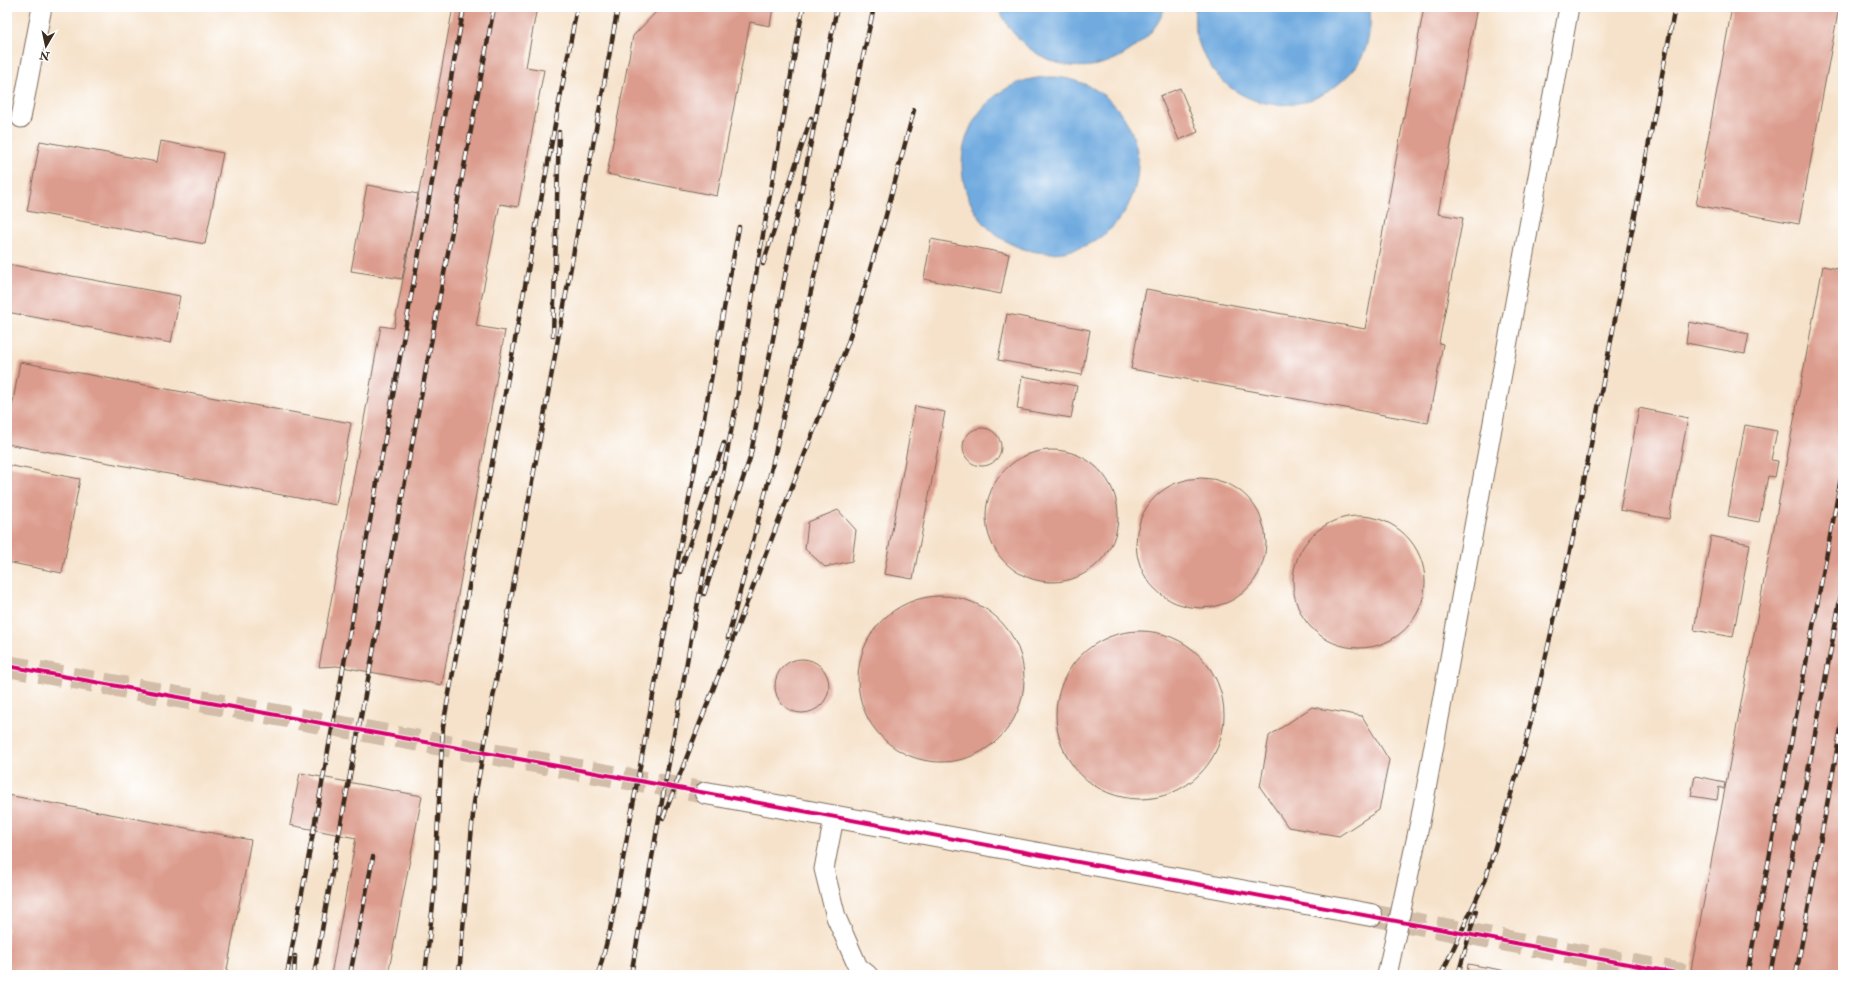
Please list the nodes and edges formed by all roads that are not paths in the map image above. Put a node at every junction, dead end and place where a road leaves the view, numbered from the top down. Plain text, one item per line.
1 (42, 7) edge
2 (1569, 7) edge
3 (21, 118) dead end
4 (706, 793) tunnel mouth
5 (834, 818) junction
6 (1371, 916) tunnel mouth
7 (868, 975) edge
8 (1387, 975) edge

1 - 3 lane
2 - 8 lane
4 - 5 street
5 - 6 street
5 - 7 lane

